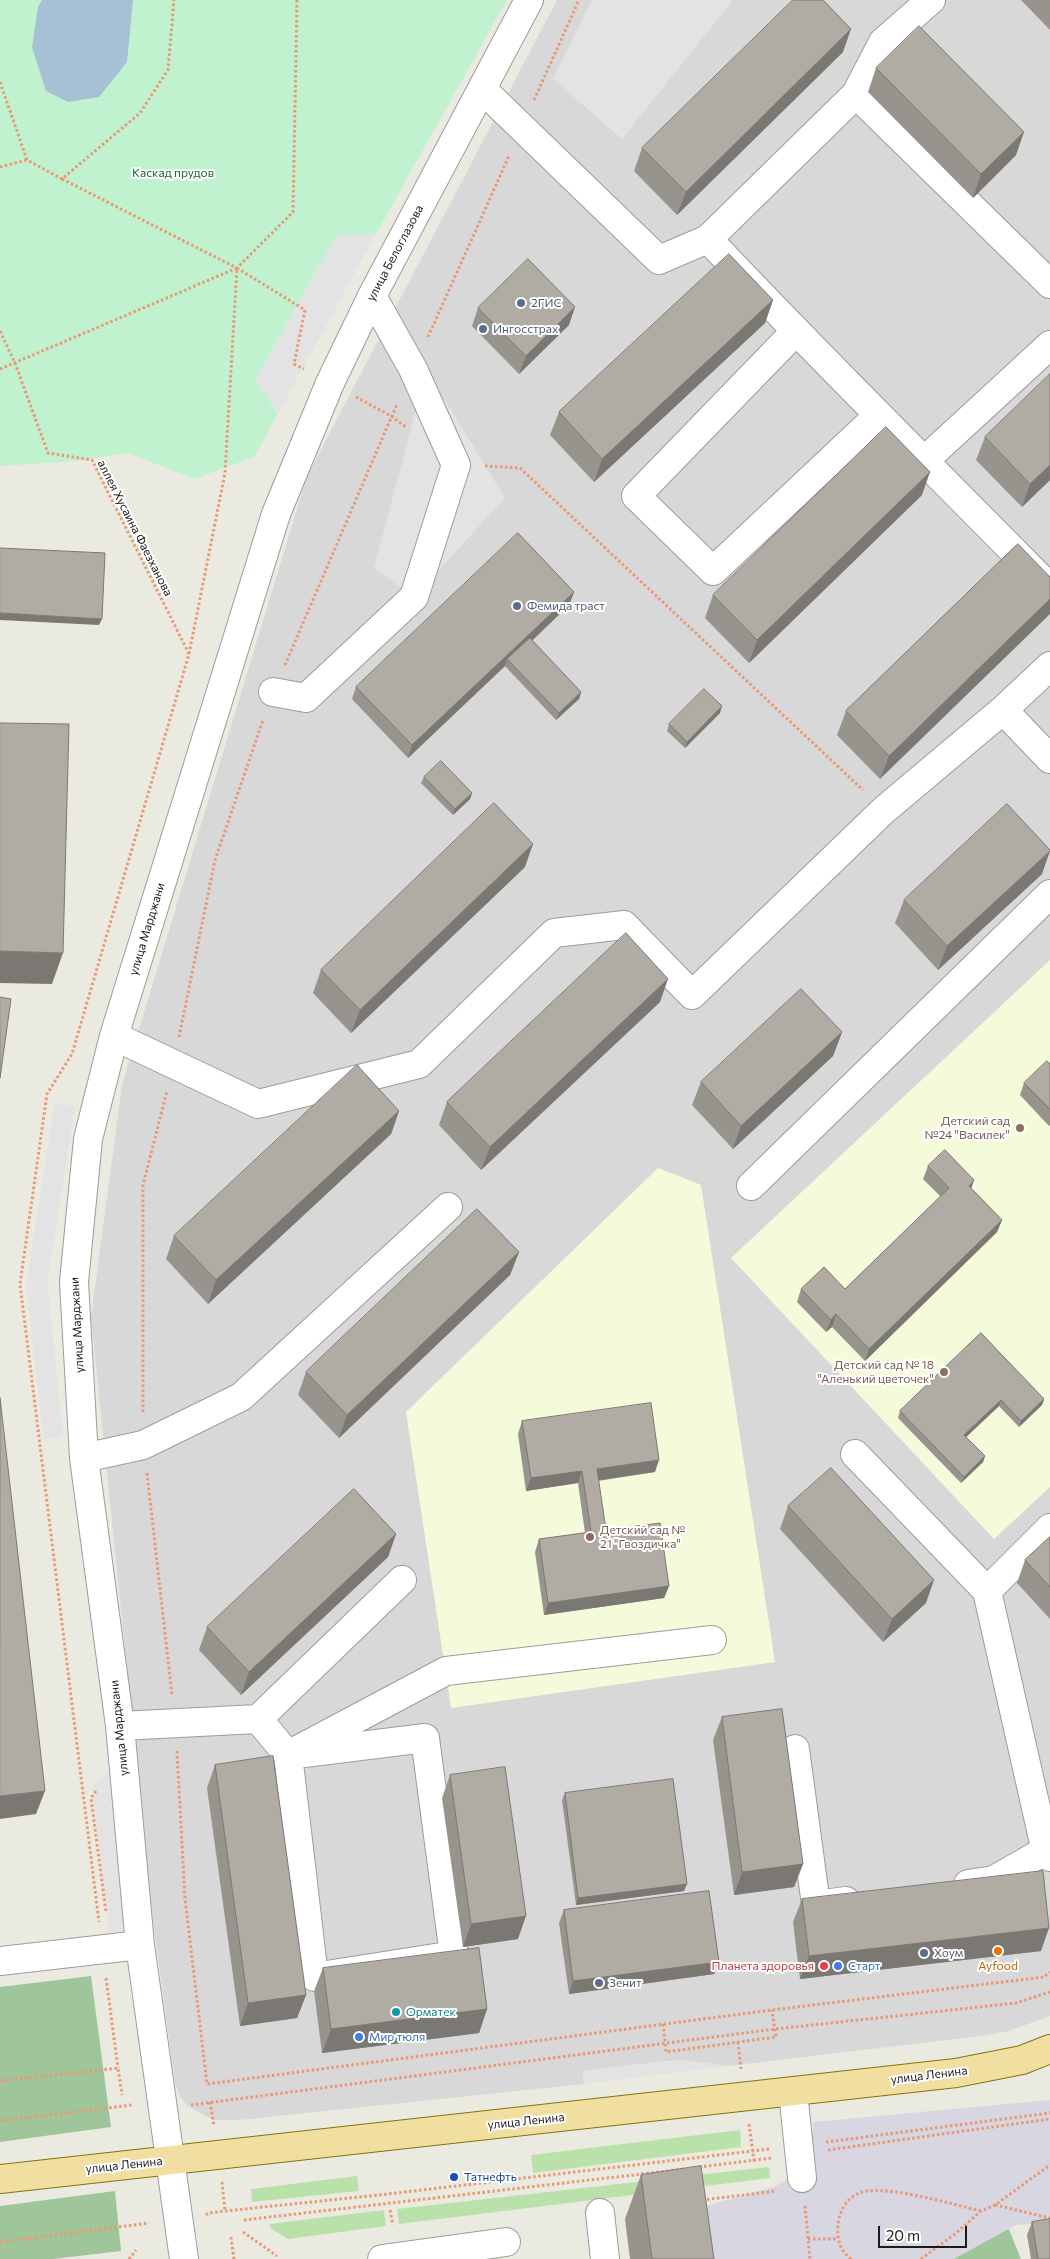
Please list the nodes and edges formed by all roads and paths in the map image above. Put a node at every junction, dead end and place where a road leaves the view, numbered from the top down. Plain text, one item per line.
1 (174, 0) edge
2 (297, 0) edge
3 (529, 0) edge
4 (579, 0) edge
5 (932, 0) edge
6 (0, 82) edge
7 (482, 89) junction
8 (856, 94) junction
9 (522, 129) junction
10 (27, 160) junction
11 (0, 167) edge
12 (62, 179) junction
13 (708, 239) junction
14 (237, 268) junction
15 (1050, 284) edge
16 (372, 296) junction
17 (0, 331) edge
18 (795, 332) junction
19 (1050, 345) edge
20 (15, 363) junction
21 (0, 369) edge
22 (413, 370) junction
23 (330, 382) junction
24 (879, 415) junction
25 (391, 416) junction
26 (413, 432) dead end
27 (925, 460) junction
28 (456, 465) junction
29 (276, 514) joint
30 (1050, 588) edge
31 (189, 654) junction
32 (1050, 666) edge
33 (273, 692) junction
34 (1003, 710) junction
35 (1050, 759) edge
36 (884, 810) junction
37 (1050, 894) edge
38 (114, 1036) junction
39 (173, 1065) junction
40 (751, 1186) dead end
41 (448, 1207) dead end
42 (143, 1445) junction
43 (855, 1454) dead end
44 (84, 1458) junction
45 (1050, 1528) edge
46 (402, 1580) dead end
47 (987, 1591) junction
48 (712, 1640) dead end
49 (258, 1718) junction
50 (175, 1724) junction
51 (120, 1726) junction
52 (795, 1749) dead end
53 (288, 1755) junction
54 (1049, 1852) edge
55 (947, 1887) edge
56 (872, 1897) edge
57 (140, 1945) junction
58 (102, 1949) junction
59 (0, 1961) edge
60 (1050, 1972) edge
61 (1050, 1992) edge
62 (772, 2010) junction
63 (663, 2024) junction
64 (775, 2029) junction
65 (665, 2043) junction
66 (1050, 2049) edge
67 (118, 2068) junction
68 (0, 2081) edge
69 (793, 2092) junction
70 (122, 2095) dead end
71 (210, 2102) dead end
72 (132, 2105) dead end
73 (1050, 2112) edge
74 (1050, 2119) edge
75 (0, 2121) edge
76 (170, 2160) junction
77 (1050, 2165) edge
78 (801, 2166) junction
79 (0, 2179) edge
80 (699, 2201) edge
81 (994, 2205) junction
82 (390, 2210) dead end
83 (981, 2211) junction
84 (208, 2213) dead end
85 (600, 2213) dead end
86 (1050, 2218) edge
87 (244, 2220) dead end
88 (149, 2223) dead end
89 (392, 2225) dead end
90 (243, 2232) dead end
91 (232, 2237) dead end
92 (808, 2239) junction
93 (837, 2239) junction
94 (0, 2242) edge
95 (506, 2242) dead end
96 (136, 2250) dead end
97 (277, 2256) dead end
98 (129, 2259) edge
99 (184, 2259) edge
100 (234, 2259) edge
101 (382, 2259) edge
102 (605, 2259) edge
103 (810, 2259) edge
104 (851, 2259) edge
105 (921, 2259) edge

1 - 12 path
2 - 14 path
3 - 7 street, улица Белоглазова
4 - 9 path
5 - 8 street
6 - 10 path
7 - 9 street
7 - 16 street, улица Белоглазова
8 - 13 street
8 - 15 street
9 - 13 street
9 - 22 path
10 - 11 path
10 - 12 path
12 - 14 path
13 - 18 street
14 - 20 path
14 - 23 path
14 - 31 path
16 - 22 street
16 - 23 street, улица Белоглазова
17 - 20 path, аллея Хусаина Фаезханова
18 - 24 street
18 - 24 street
19 - 27 street
20 - 21 path
20 - 31 path, аллея Хусаина Фаезханова
22 - 25 path
22 - 28 street
23 - 25 path
23 - 29 street, улица Белоглазова
24 - 27 street
25 - 26 path
25 - 33 path
27 - 30 street
28 - 33 street
28 - 36 path
29 - 38 street, улица Марджани
31 - 58 path
32 - 34 street
33 - 39 path
34 - 35 street
34 - 36 street
36 - 39 street
37 - 40 street
38 - 39 street
38 - 44 street, улица Марджани
39 - 42 path
41 - 42 street
42 - 44 street
42 - 50 path
43 - 47 street
44 - 51 street, улица Марджани
45 - 47 street
46 - 49 street
47 - 54 street
48 - 53 street
49 - 50 street
49 - 53 street
50 - 51 street
50 - 63 path
51 - 57 street, улица Марджани
52 - 56 street
53 - 53 street
54 - 55 street
57 - 58 street
57 - 76 street, улица Марджани
58 - 59 street
58 - 67 path
60 - 62 path
61 - 64 path
62 - 63 path
62 - 64 path
63 - 65 path
64 - 65 path
64 - 65 path
65 - 71 path
66 - 69 main road, улица Ленина
67 - 68 path
67 - 70 path
69 - 76 main road, улица Ленина
69 - 78 street
72 - 75 path
73 - 78 path
74 - 78 path
76 - 79 main road, улица Ленина
76 - 99 street, улица Марджани
77 - 81 path
78 - 80 path
78 - 84 path
78 - 87 path
78 - 92 path
81 - 83 path
81 - 86 path
82 - 89 path
83 - 93 path
83 - 105 path
85 - 102 street
88 - 94 path
90 - 97 path
91 - 100 path
92 - 93 path
92 - 103 path
93 - 104 path
95 - 101 street
96 - 98 path

